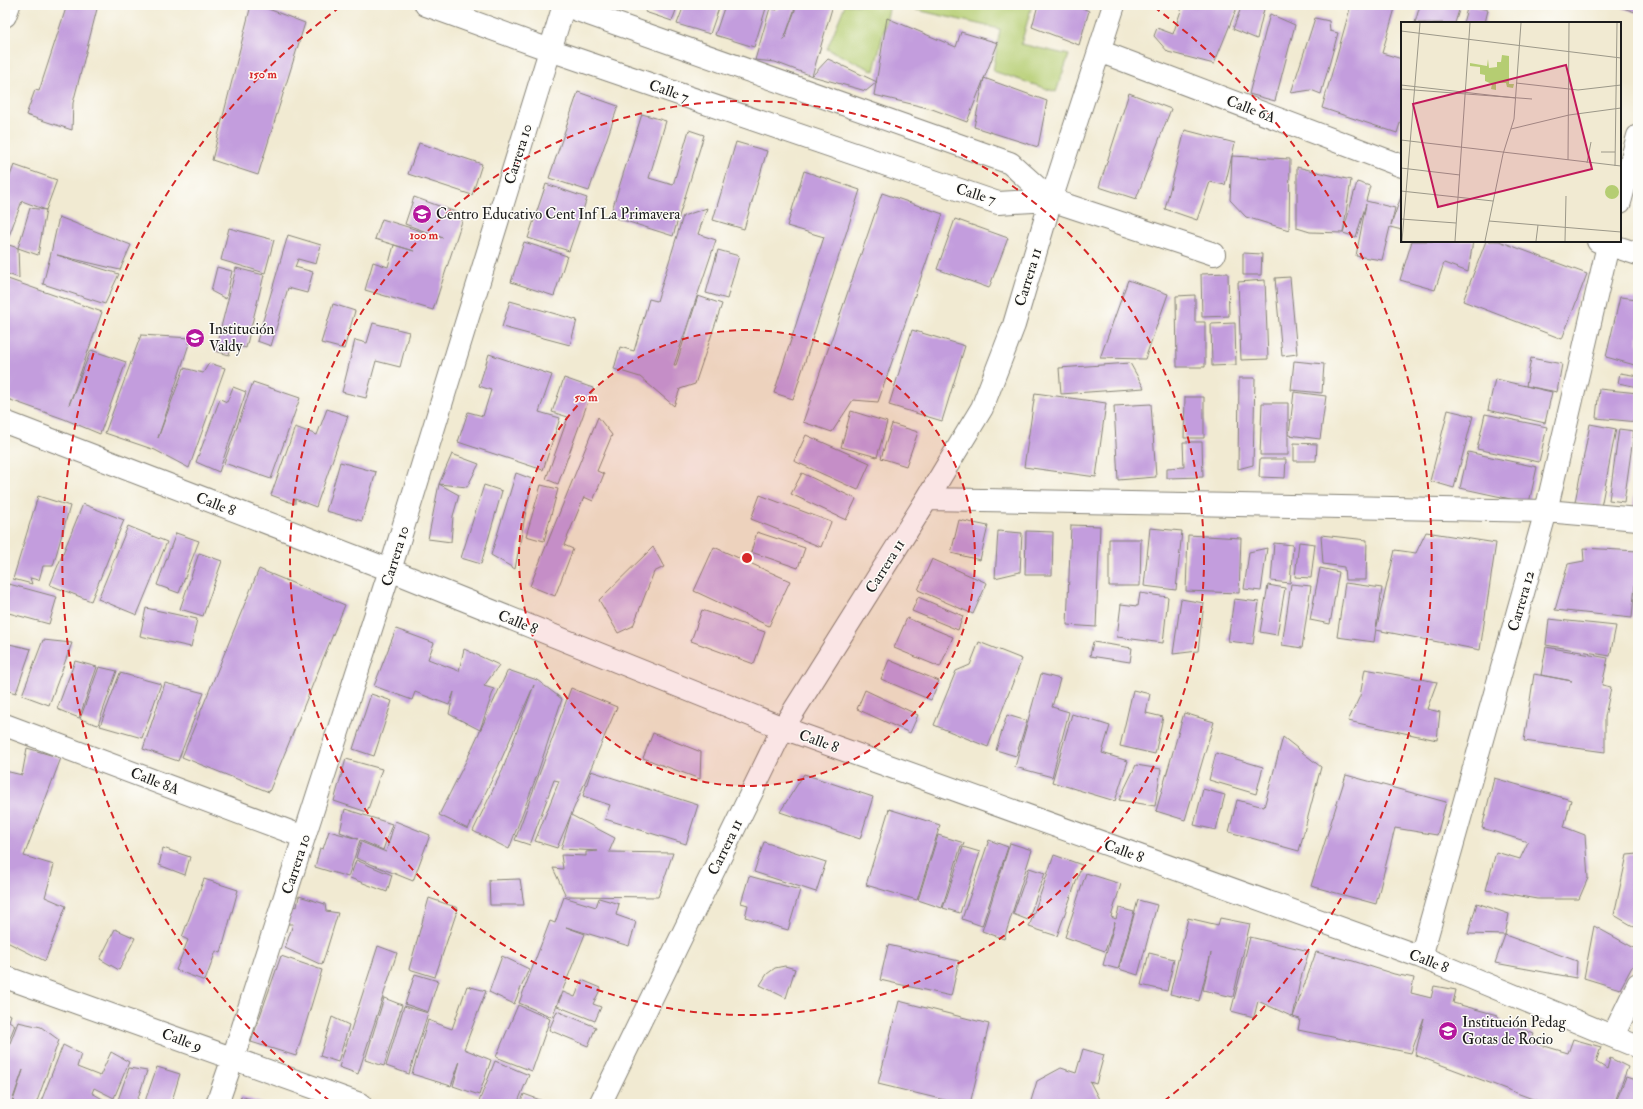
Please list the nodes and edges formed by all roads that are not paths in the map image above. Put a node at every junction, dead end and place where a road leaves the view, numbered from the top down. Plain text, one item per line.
1 (9, 5) edge
2 (426, 5) edge
3 (564, 5) edge
4 (1114, 5) edge
5 (5, 16) edge
6 (550, 50) junction
7 (1099, 51) junction
8 (1638, 136) edge
9 (1401, 166) edge
10 (1621, 198) edge
11 (1051, 200) junction
12 (1605, 242) edge
13 (1214, 254) dead end
14 (1638, 254) edge
15 (5, 422) edge
16 (927, 499) junction
17 (1546, 511) junction
18 (1638, 519) edge
19 (390, 570) junction
20 (5, 725) edge
21 (783, 728) junction
22 (304, 837) junction
23 (1421, 957) junction
24 (5, 977) edge
25 (1638, 984) edge
26 (1613, 1036) junction
27 (1638, 1047) edge
28 (233, 1058) junction
29 (217, 1104) edge
30 (360, 1104) edge
31 (600, 1104) edge

1 - 5 street
2 - 6 street, Calle 7
3 - 6 street, Carrera 10
3 - 11 street
4 - 7 street, Carrera 11
6 - 11 street, Calle 7
6 - 19 street, Carrera 10
7 - 9 street, Calle 6A
7 - 11 street, Carrera 11
8 - 10 street
11 - 13 street
11 - 16 street, Carrera 11
12 - 14 street
12 - 17 street, Carrera 12
15 - 19 street, Calle 8
16 - 17 street
16 - 21 street, Carrera 11
17 - 18 street
17 - 23 street, Carrera 12
19 - 21 street, Calle 8
19 - 22 street, Carrera 10
20 - 22 street, Calle 8A
21 - 23 street, Calle 8
21 - 31 street, Carrera 11
22 - 28 street, Carrera 10
23 - 26 street, Calle 8
24 - 28 street, Calle 9
25 - 26 street
26 - 27 street, Calle 8
28 - 29 street, Carrera 10
28 - 30 street, Calle 9

